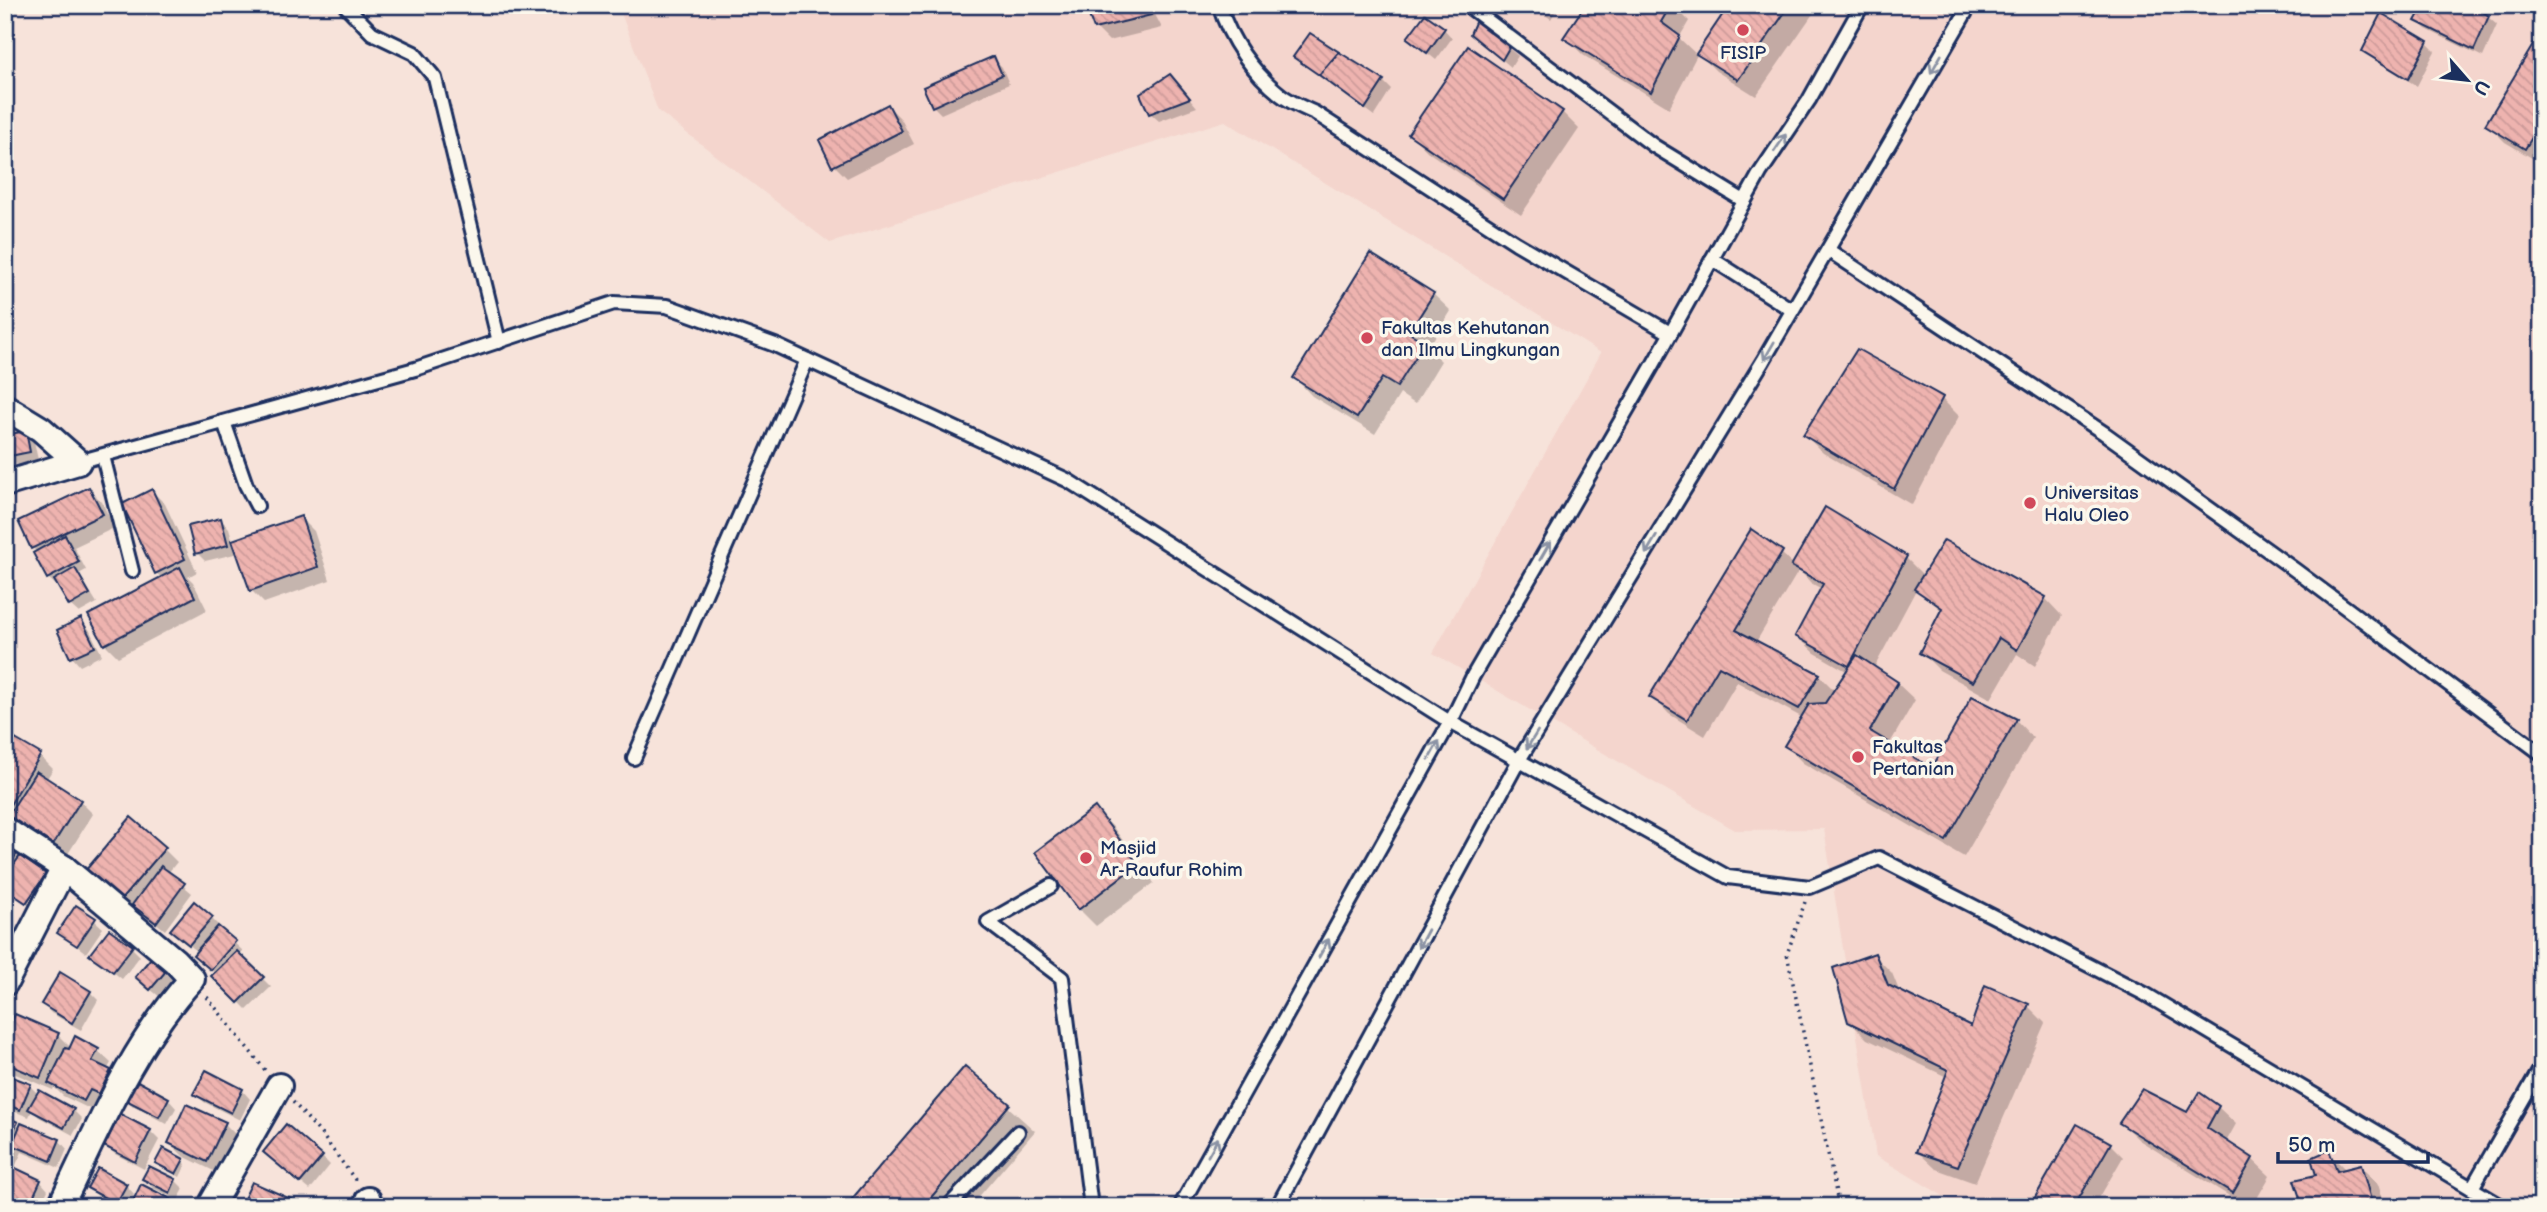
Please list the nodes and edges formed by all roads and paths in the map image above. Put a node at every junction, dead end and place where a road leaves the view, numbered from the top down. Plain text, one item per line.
1 (345, 5) edge
2 (1219, 5) edge
3 (1467, 5) edge
4 (1862, 5) edge
5 (1970, 5) edge
6 (1744, 201) junction
7 (1828, 250) junction
8 (1712, 259) junction
9 (1793, 310) junction
10 (1670, 333) junction
11 (499, 342) junction
12 (807, 360) junction
13 (5, 407) edge
14 (224, 422) junction
15 (103, 456) junction
16 (78, 462) junction
17 (5, 484) edge
18 (257, 506) dead end
19 (132, 571) dead end
20 (1450, 722) junction
21 (2542, 754) edge
22 (634, 758) dead end
23 (1519, 760) junction
24 (5, 830) edge
25 (64, 868) junction
26 (1051, 886) dead end
27 (1810, 887) junction
28 (5, 983) edge
29 (2542, 1066) edge
30 (279, 1086) dead end
31 (1018, 1132) dead end
32 (2472, 1188) junction
33 (60, 1207) edge
34 (210, 1207) edge
35 (948, 1207) edge
36 (1091, 1207) edge
37 (1180, 1207) edge
38 (1277, 1207) edge
39 (1839, 1207) edge
40 (2503, 1207) edge

1 - 11 lane
2 - 10 lane
3 - 6 lane
6 -> 4 lane
5 -> 7 lane
6 - 8 lane
7 - 9 lane
7 - 21 lane
8 - 9 lane
8 - 10 lane
9 -> 23 lane
20 -> 10 lane
11 - 12 lane
11 - 14 lane
12 - 20 lane
12 - 22 lane
13 - 16 street
14 - 15 lane
14 - 18 lane
15 - 16 lane
15 - 19 lane
16 - 17 street
20 - 23 lane
37 -> 20 lane
23 - 27 lane
23 -> 38 lane
24 - 25 street
25 - 28 street
25 - 33 street
26 - 36 lane
27 - 32 lane
27 - 39 path
29 - 32 lane
30 - 34 street
31 - 35 lane
32 - 40 lane

